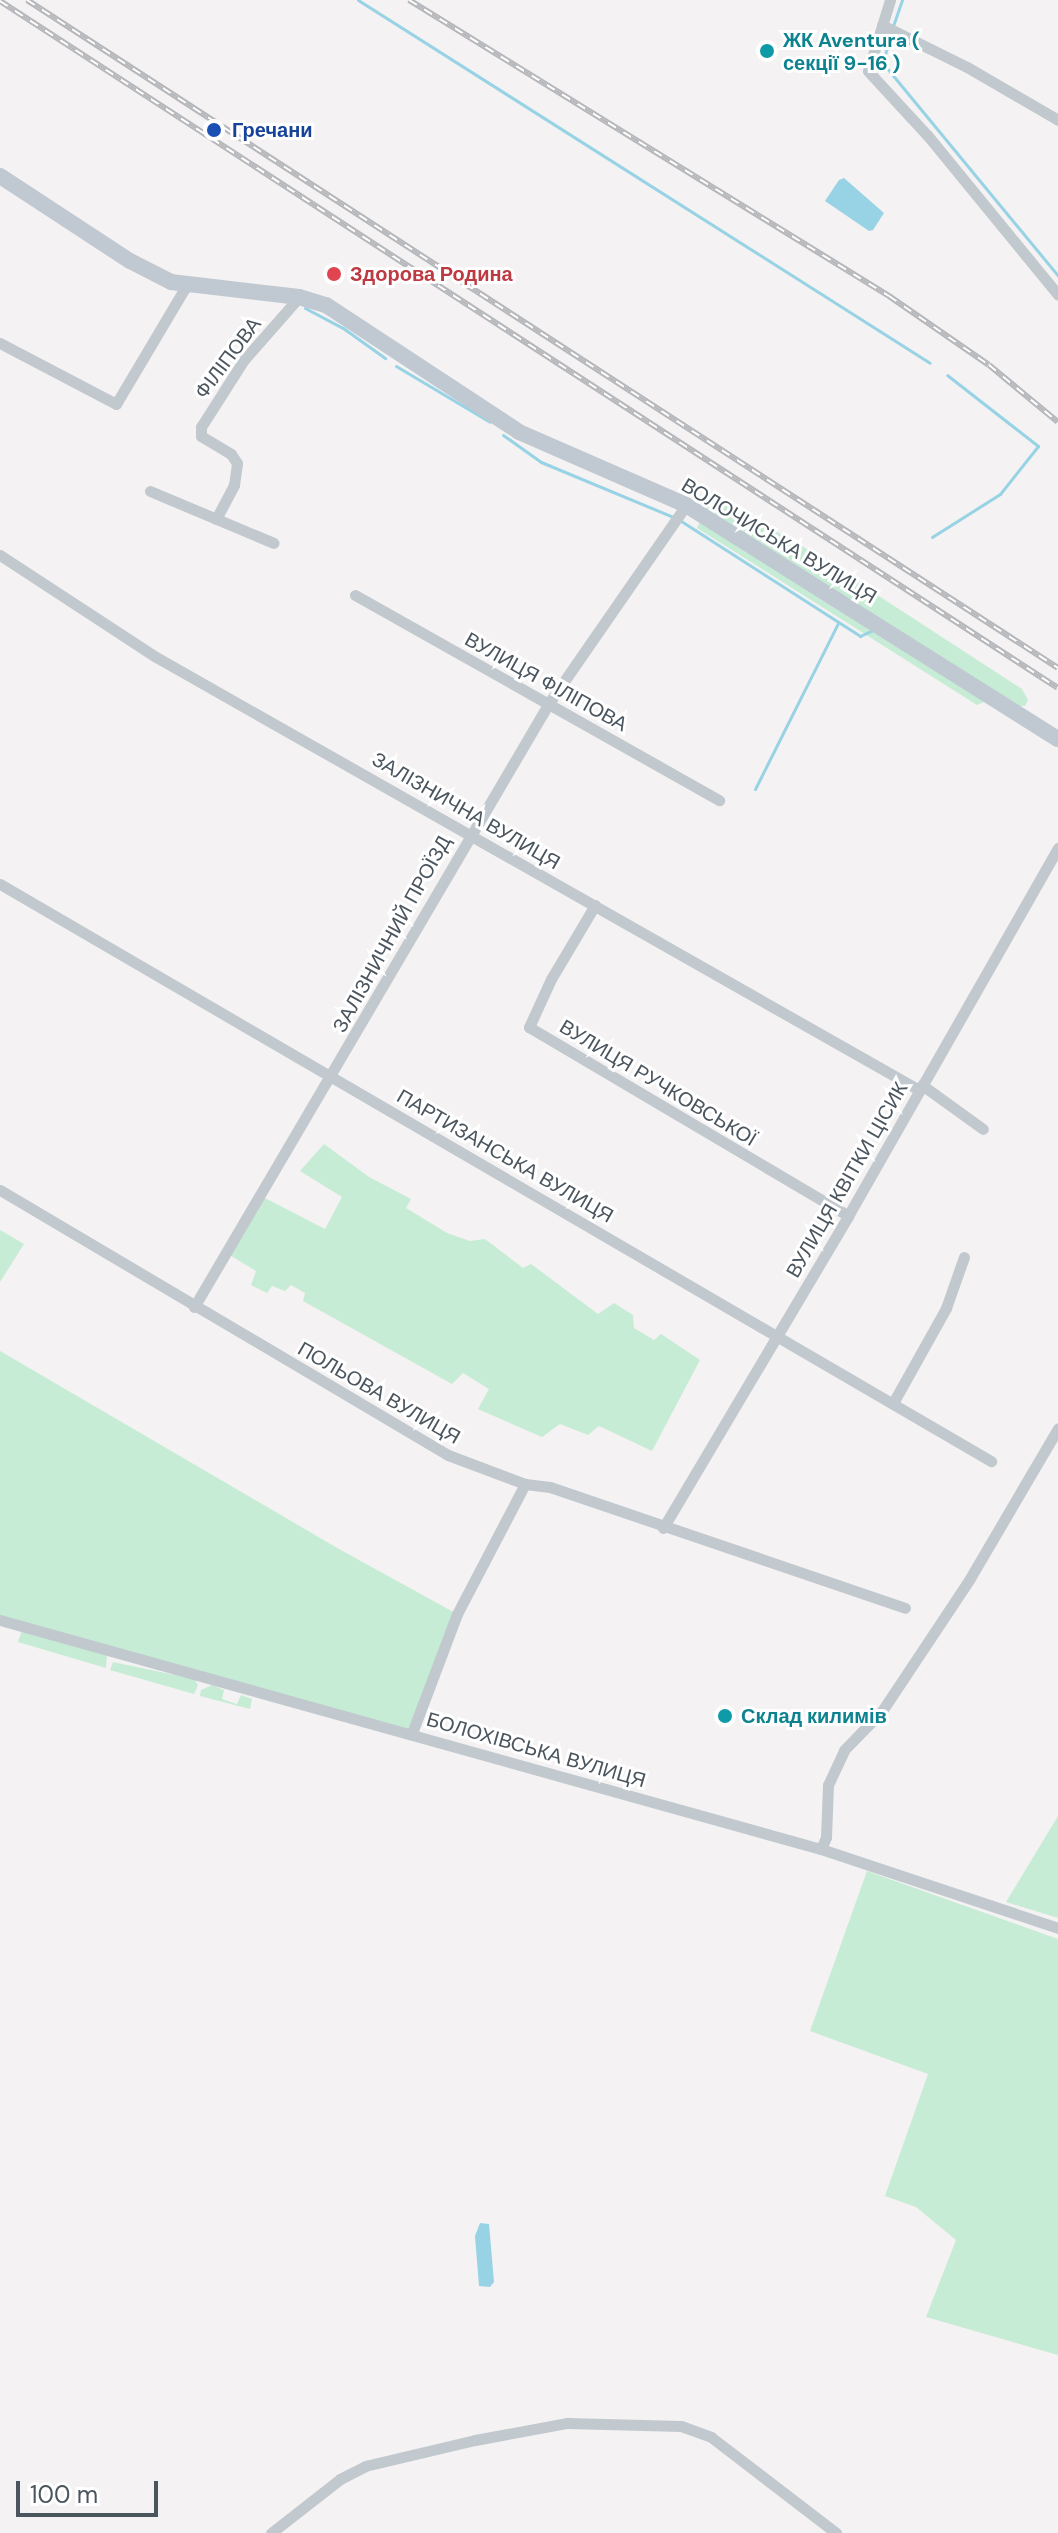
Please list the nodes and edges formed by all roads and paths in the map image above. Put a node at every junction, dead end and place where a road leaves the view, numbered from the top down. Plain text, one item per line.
1 (890, 0) edge
2 (882, 25) junction
3 (1058, 120) edge
4 (0, 176) edge
5 (186, 286) junction
6 (1058, 295) edge
7 (299, 297) junction
8 (0, 343) edge
9 (150, 491) dead end
10 (686, 505) junction
11 (216, 519) junction
12 (274, 543) dead end
13 (0, 555) edge
14 (355, 595) dead end
15 (549, 703) junction
16 (1058, 739) edge
17 (719, 800) dead end
18 (470, 833) junction
19 (1058, 848) edge
20 (0, 884) edge
21 (595, 905) junction
22 (331, 1080) junction
23 (920, 1088) junction
24 (983, 1129) dead end
25 (0, 1190) edge
26 (848, 1216) junction
27 (964, 1257) dead end
28 (194, 1307) junction
29 (776, 1337) junction
30 (893, 1403) junction
31 (1058, 1428) edge
32 (991, 1461) dead end
33 (525, 1484) junction
34 (663, 1528) junction
35 (905, 1608) dead end
36 (0, 1620) edge
37 (412, 1733) junction
38 (821, 1849) junction
39 (1058, 1928) edge
40 (271, 2533) edge
41 (836, 2533) edge

1 - 2 street
2 - 3 street
2 - 6 street
4 - 5 main road, ВОЛОЧИСЬКА ВУЛИЦЯ
5 - 7 main road, ВОЛОЧИСЬКА ВУЛИЦЯ
5 - 8 street
7 - 10 main road, ВОЛОЧИСЬКА ВУЛИЦЯ
7 - 11 street, ФІЛІПОВА
9 - 11 street
10 - 15 street, ЗАЛІЗНИЧНИЙ ПРОЇЗД
10 - 16 main road, ВОЛОЧИСЬКА ВУЛИЦЯ
11 - 12 street
13 - 18 street, ЗАЛІЗНИЧНА ВУЛИЦЯ
14 - 15 street, ВУЛИЦЯ ФІЛІПОВА
15 - 17 street, ВУЛИЦЯ ФІЛІПОВА
15 - 18 street, ЗАЛІЗНИЧНИЙ ПРОЇЗД
18 - 21 street, ЗАЛІЗНИЧНА ВУЛИЦЯ
18 - 22 street, ЗАЛІЗНИЧНИЙ ПРОЇЗД
19 - 23 street, ВУЛИЦЯ КВІТКИ ЦІСИК
20 - 22 street, ПАРТИЗАНСЬКА ВУЛИЦЯ
21 - 23 street, ЗАЛІЗНИЧНА ВУЛИЦЯ
21 - 26 street, ВУЛИЦЯ РУЧКОВСЬКОЇ
22 - 28 street, ЗАЛІЗНИЧНИЙ ПРОЇЗД
22 - 29 street, ПАРТИЗАНСЬКА ВУЛИЦЯ
23 - 24 street, ЗАЛІЗНИЧНА ВУЛИЦЯ
23 - 26 street, ВУЛИЦЯ КВІТКИ ЦІСИК
25 - 28 street, ПОЛЬОВА ВУЛИЦЯ
26 - 29 street, ВУЛИЦЯ КВІТКИ ЦІСИК
27 - 30 street
28 - 33 street, ПОЛЬОВА ВУЛИЦЯ
29 - 30 street, ПАРТИЗАНСЬКА ВУЛИЦЯ
29 - 34 street, ВУЛИЦЯ КВІТКИ ЦІСИК
30 - 32 street, ПАРТИЗАНСЬКА ВУЛИЦЯ
31 - 38 street
33 - 34 street, ПОЛЬОВА ВУЛИЦЯ
33 - 37 street
34 - 35 street, ПОЛЬОВА ВУЛИЦЯ
36 - 37 street, БОЛОХІВСЬКА ВУЛИЦЯ
37 - 38 street, БОЛОХІВСЬКА ВУЛИЦЯ
38 - 39 street, БОЛОХІВСЬКА ВУЛИЦЯ
40 - 41 street

